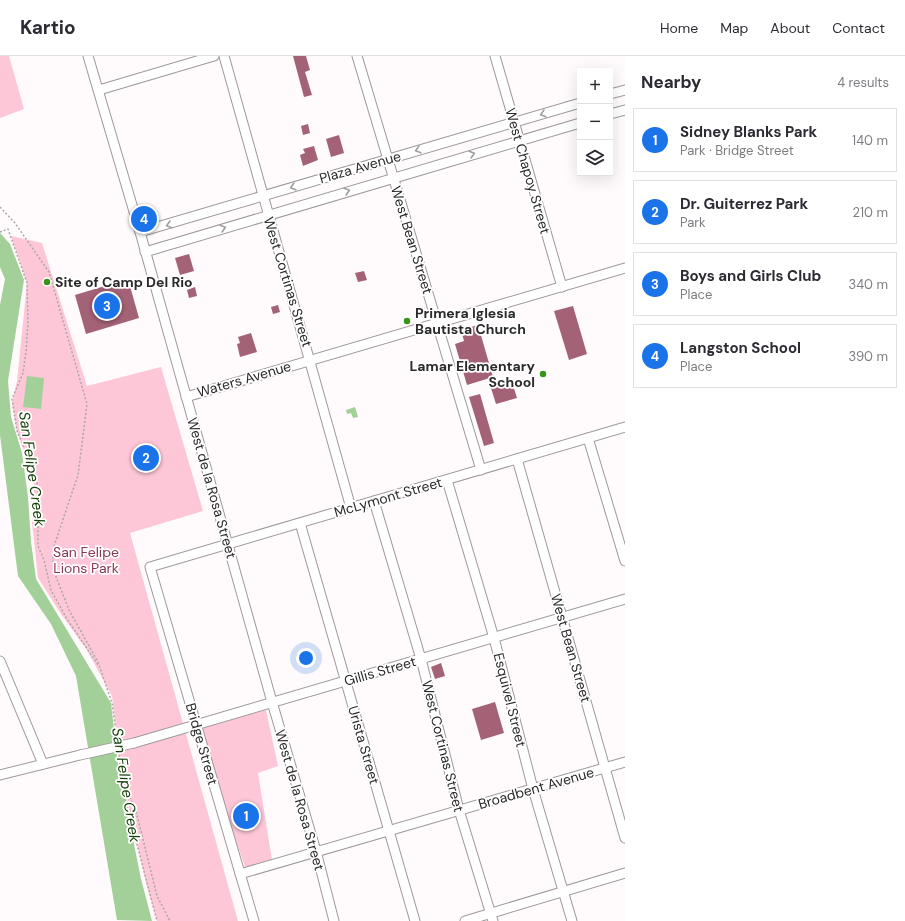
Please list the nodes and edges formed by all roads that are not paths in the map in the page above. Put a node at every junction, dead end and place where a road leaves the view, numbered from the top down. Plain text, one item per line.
1 (88, 56) edge
2 (214, 56) edge
3 (224, 56) edge
4 (357, 56) edge
5 (495, 56) edge
6 (99, 90) junction
7 (625, 90) edge
8 (613, 93) edge
9 (577, 104) edge
10 (625, 110) edge
11 (613, 113) edge
12 (514, 122) junction
13 (577, 124) edge
14 (520, 140) junction
15 (388, 159) junction
16 (393, 177) junction
17 (262, 196) junction
18 (268, 215) junction
19 (140, 232) junction
20 (146, 252) junction
21 (625, 268) edge
22 (562, 287) junction
23 (437, 323) junction
24 (311, 360) junction
25 (186, 396) junction
26 (625, 427) edge
27 (588, 438) junction
28 (517, 459) junction
29 (481, 470) junction
30 (447, 480) junction
31 (374, 501) junction
32 (351, 508) junction
33 (300, 523) junction
34 (228, 544) junction
35 (625, 561) edge
36 (150, 567) joint
37 (625, 599) edge
38 (563, 618) junction
39 (494, 638) junction
40 (421, 659) junction
41 (0, 661) edge
42 (346, 681) junction
43 (272, 702) junction
44 (196, 724) junction
45 (625, 762) edge
46 (43, 764) junction
47 (606, 767) junction
48 (0, 775) edge
49 (533, 789) junction
50 (459, 810) junction
51 (389, 830) junction
52 (625, 838) edge
53 (316, 852) junction
54 (625, 873) edge
55 (240, 874) junction
56 (563, 892) junction
57 (492, 918) edge
58 (254, 921) edge
59 (334, 921) edge
60 (415, 921) edge
61 (465, 921) edge
62 (572, 921) edge

1 - 6 street, West de la Rosa Street
2 - 6 street
3 - 17 street, West Cortinas Street
4 - 15 street, West Bean Street
5 - 12 street, West Chapoy Street
6 - 19 street, West de la Rosa Street
7 - 8 street
9 -> 12 street, Plaza Avenue
10 - 11 street
12 - 14 street, West Chapoy Street
12 -> 15 street, Plaza Avenue
13 - 14 street, Plaza Avenue
16 -> 14 street, Plaza Avenue
14 - 22 street, West Chapoy Street
15 - 16 street, West Bean Street
15 -> 17 street, Plaza Avenue
18 -> 16 street, Plaza Avenue
16 - 23 street, West Bean Street
17 - 18 street, West Cortinas Street
17 -> 19 street, Plaza Avenue
20 -> 18 street, Plaza Avenue
18 - 24 street, West Cortinas Street
19 - 20 street, West de la Rosa Street
20 - 25 street, West de la Rosa Street
21 - 22 street, Waters Avenue
22 - 23 street, Waters Avenue
23 - 24 street, Waters Avenue
23 - 29 street, West Bean Street
24 - 25 street, Waters Avenue
24 - 32 street, West Cortinas Street
25 - 34 street, West de la Rosa Street
26 - 27 street, McLymont Street
27 - 28 street, McLymont Street
27 - 35 street
28 - 29 street, McLymont Street
28 - 38 street, West Bean Street
29 - 30 street, McLymont Street
30 - 31 street, McLymont Street
30 - 39 street, Esquivel Street
31 - 32 street, McLymont Street
31 - 40 street, West Cortinas Street
32 - 33 street, McLymont Street
33 - 34 street, McLymont Street
33 - 42 street, Urista Street
34 - 36 street, McLymont Street
34 - 43 street, West de la Rosa Street
36 - 44 street, Bridge Street
37 - 38 street, Gillis Street
38 - 39 street, Gillis Street
38 - 47 street, West Bean Street
39 - 40 street, Gillis Street
39 - 49 street, Esquivel Street
40 - 42 street, Gillis Street
40 - 50 street, West Cortinas Street
41 - 46 street
42 - 43 street, Gillis Street
42 - 51 street, Urista Street
43 - 44 street, Gillis Street
43 - 53 street, West de la Rosa Street
44 - 46 street, Gillis Street, bridge
44 - 55 street, Bridge Street
45 - 47 street, Broadbent Avenue
46 - 48 street, Gillis Street
47 - 49 street, Broadbent Avenue
47 - 52 street, West Bean Street
49 - 50 street, Broadbent Avenue
49 - 56 street, Esquivel Street
50 - 51 street, Broadbent Avenue
50 - 57 street, West Cortinas Street
51 - 53 street, Broadbent Avenue
51 - 60 street, Urista Street
53 - 55 street, Broadbent Avenue
53 - 59 street, West de la Rosa Street
54 - 56 street
55 - 58 street, Bridge Street
56 - 57 street
56 - 62 street, Esquivel Street
57 - 61 street

